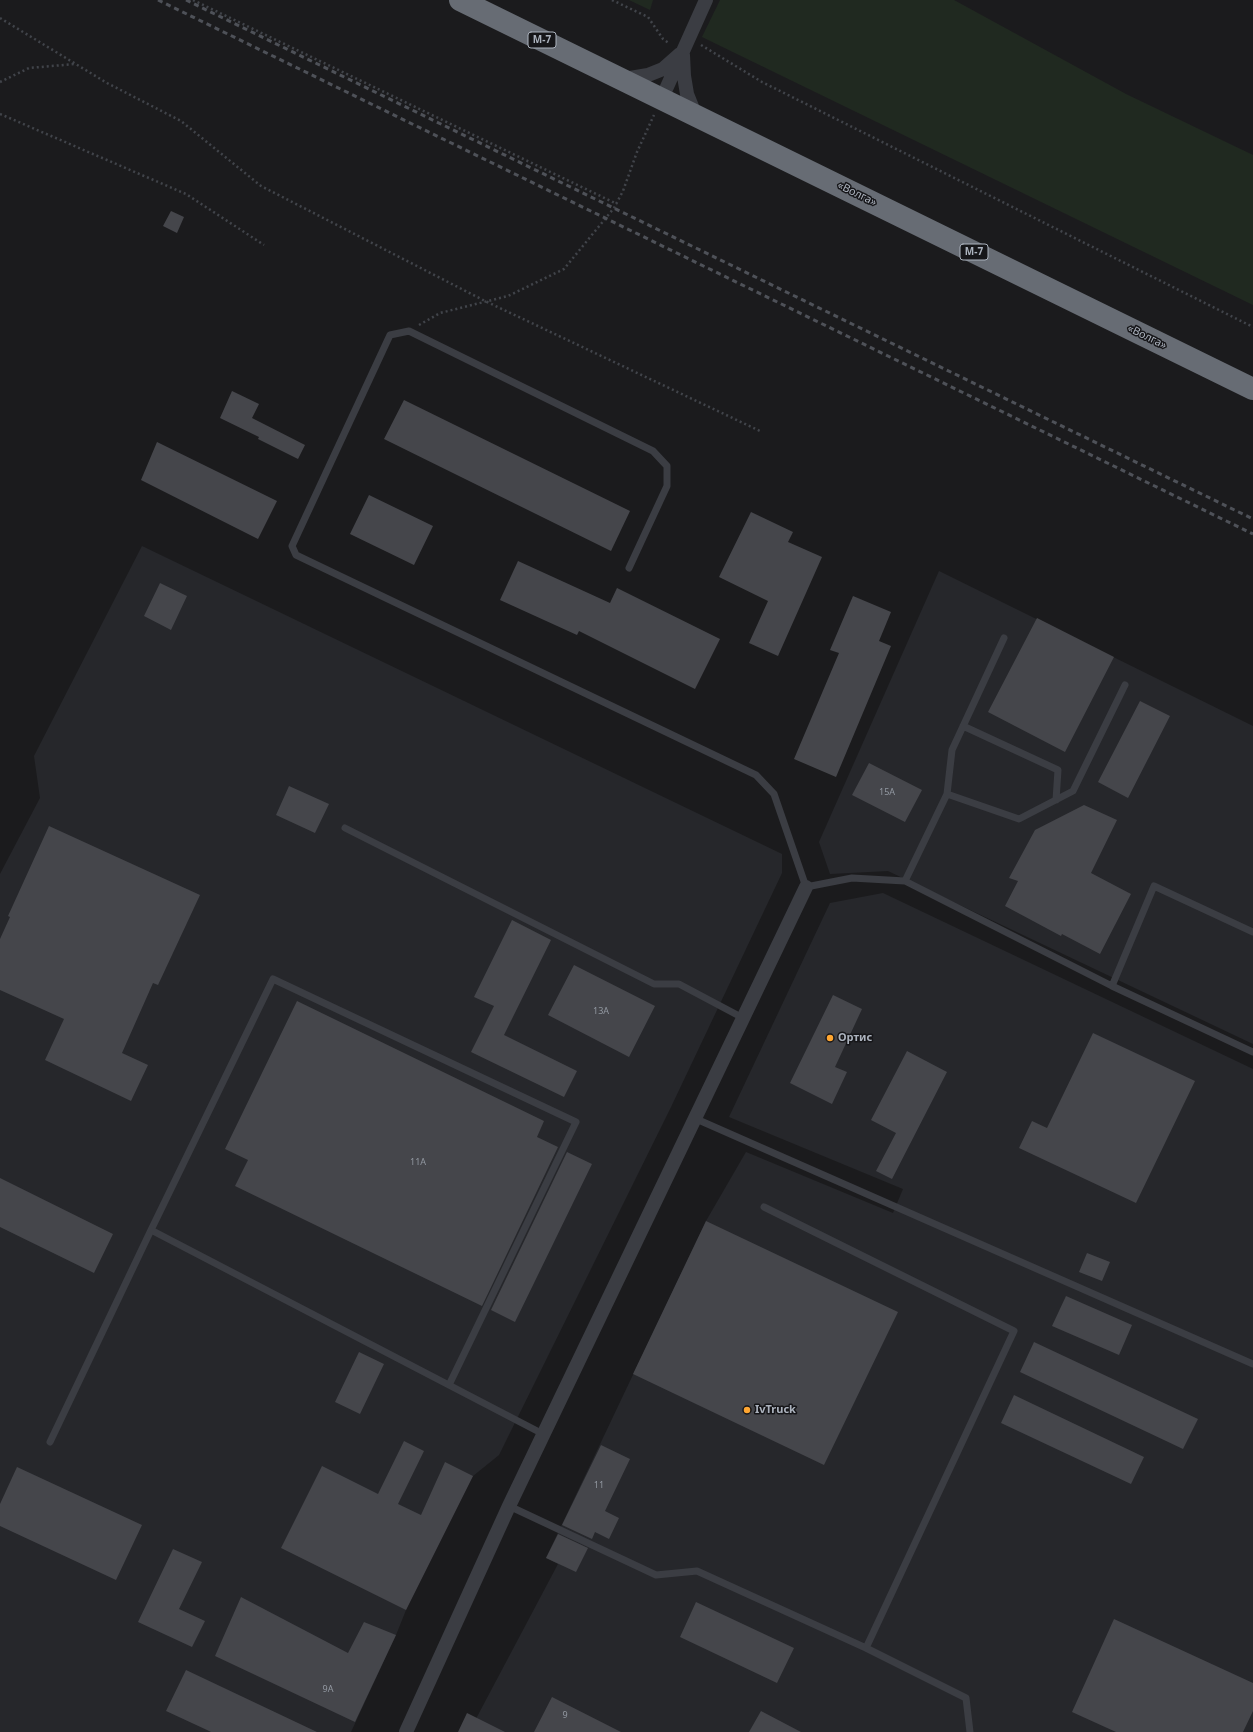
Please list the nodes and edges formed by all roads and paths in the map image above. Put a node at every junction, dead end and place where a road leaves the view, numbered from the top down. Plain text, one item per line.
1 (193, 0) edge
2 (460, 0) edge
3 (612, 0) edge
4 (706, 0) edge
5 (0, 18) edge
6 (686, 45) junction
7 (75, 64) junction
8 (624, 79) junction
9 (0, 82) edge
10 (662, 98) junction
11 (0, 114) edge
12 (695, 114) junction
13 (617, 204) junction
14 (264, 245) dead end
15 (485, 301) junction
16 (1253, 327) edge
17 (409, 331) junction
18 (1253, 389) edge
19 (760, 431) dead end
20 (629, 568) dead end
21 (1004, 638) dead end
22 (1125, 685) dead end
23 (963, 726) junction
24 (947, 794) junction
25 (1056, 800) junction
26 (345, 828) dead end
27 (905, 881) junction
28 (806, 887) junction
29 (1253, 932) edge
30 (1112, 986) junction
31 (743, 1018) junction
32 (1253, 1052) edge
33 (694, 1118) junction
34 (764, 1207) dead end
35 (151, 1230) junction
36 (1253, 1364) edge
37 (449, 1385) junction
38 (543, 1434) junction
39 (50, 1442) dead end
40 (509, 1506) junction
41 (866, 1648) junction
42 (406, 1732) edge
43 (970, 1732) edge

1 - 13 path
2 - 8 highway, «Волга» / М-7
3 - 6 path
4 - 6 street
5 - 7 path
6 - 8 street
6 - 10 street
6 - 12 street
6 - 16 path
7 - 9 path
7 - 15 path
8 - 10 highway, «Волга» / М-7
10 - 12 highway, «Волга» / М-7
10 - 13 path
11 - 14 path
12 - 18 highway, «Волга» / М-7
13 - 15 path
15 - 17 path
15 - 19 path
17 - 20 lane
17 - 28 lane
21 - 23 lane
22 - 25 lane
23 - 24 lane
23 - 25 lane
24 - 25 lane
24 - 27 lane
26 - 31 lane
27 - 28 lane
27 - 30 lane
28 - 31 street
29 - 30 lane
30 - 32 lane
31 - 33 street
33 - 36 lane
33 - 38 street
34 - 41 lane
35 - 37 lane
35 - 37 lane
35 - 39 lane
37 - 38 lane
38 - 40 street
40 - 41 lane
40 - 42 street
41 - 43 lane

